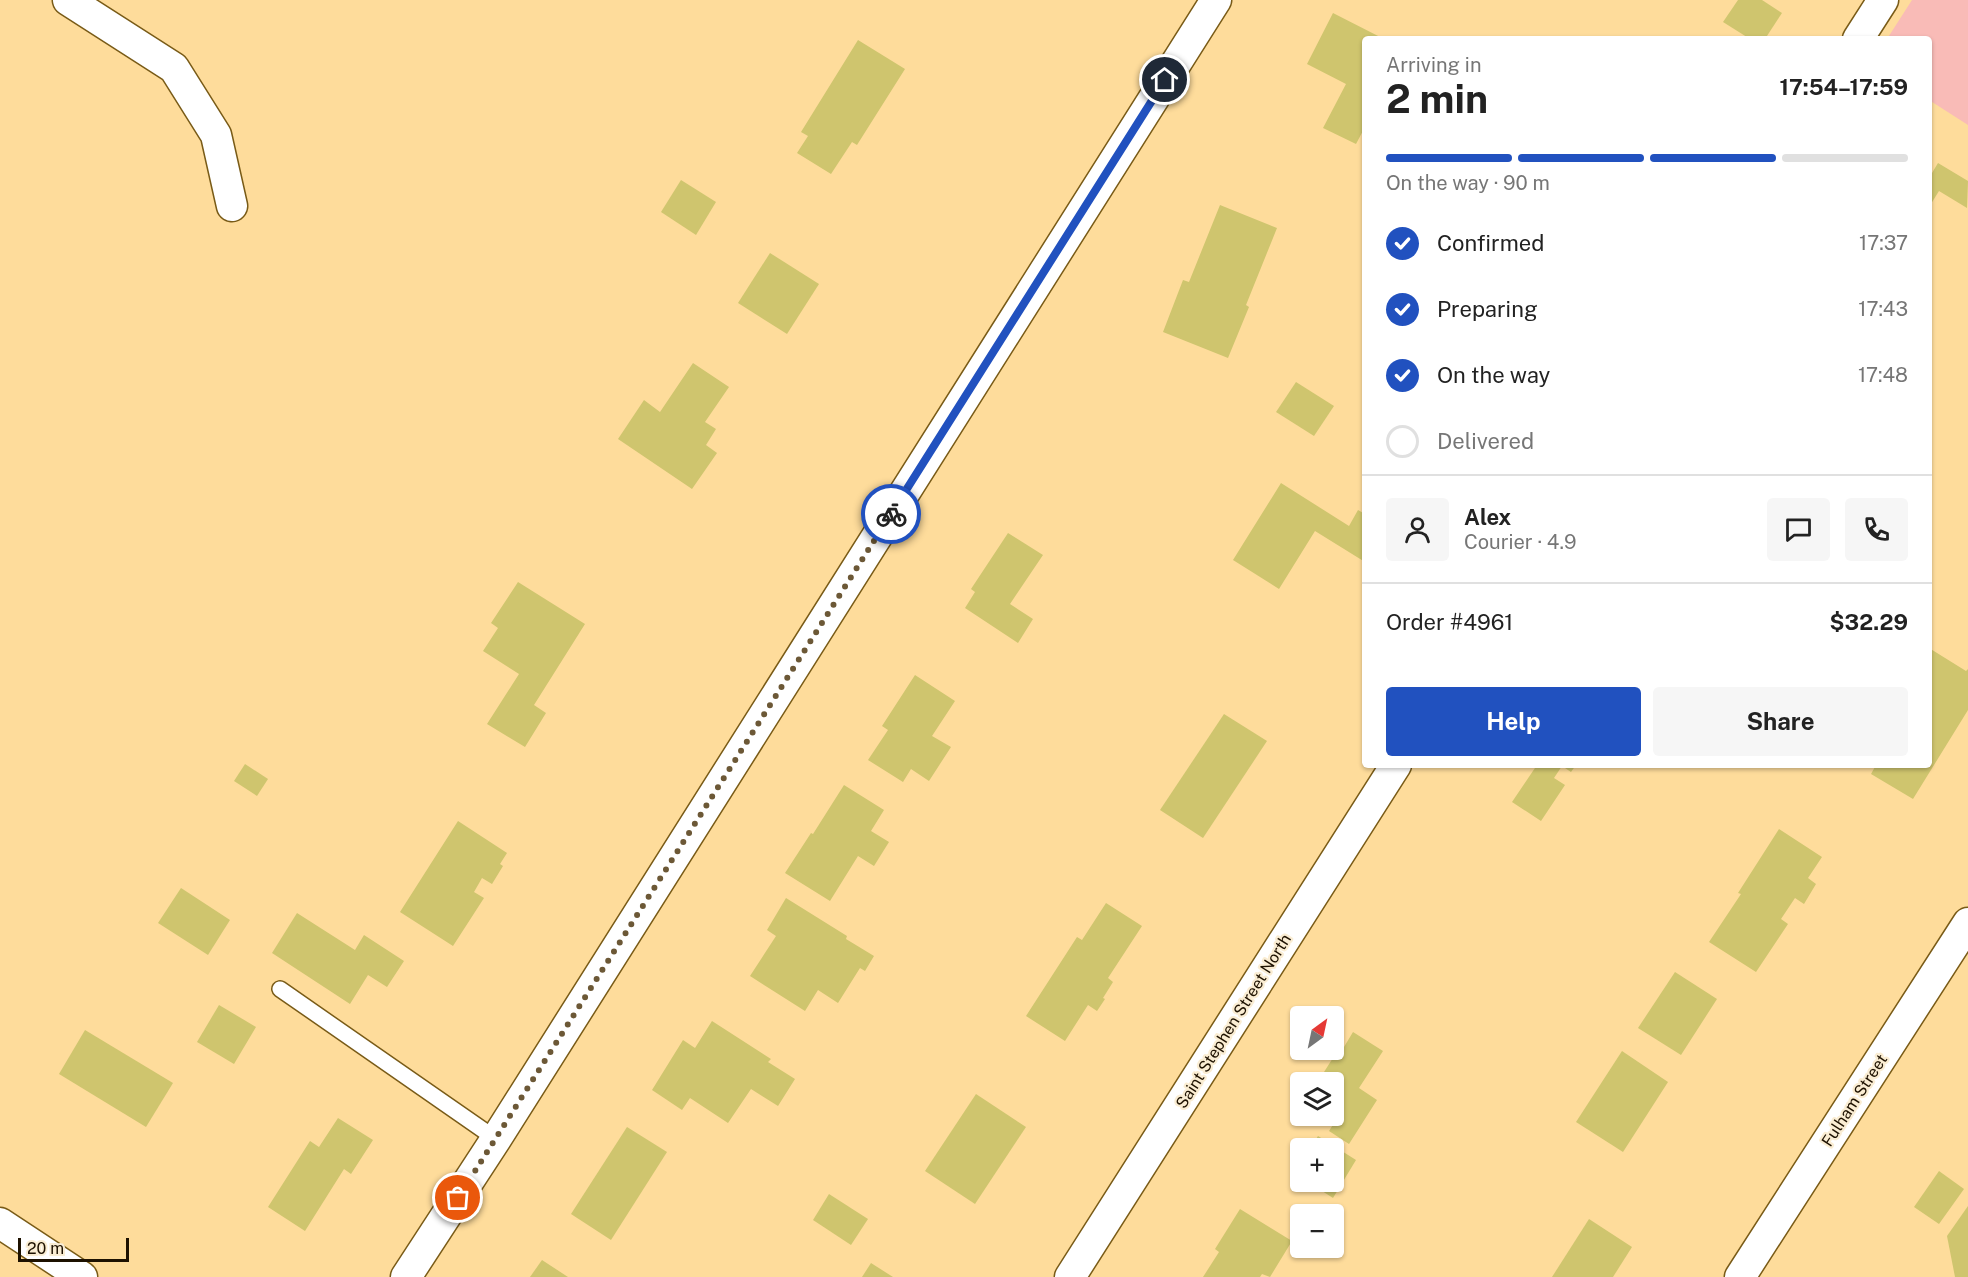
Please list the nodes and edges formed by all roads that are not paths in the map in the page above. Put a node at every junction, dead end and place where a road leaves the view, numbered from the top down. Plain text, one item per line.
1 (68, 0) edge
2 (1216, 0) edge
3 (1883, 0) edge
4 (1860, 36) edge
5 (232, 206) dead end
6 (1394, 768) edge
7 (1968, 923) edge
8 (280, 989) dead end
9 (496, 1139) junction
10 (0, 1223) edge
11 (82, 1277) edge
12 (406, 1277) edge
13 (1070, 1277) edge
14 (1740, 1277) edge

1 - 5 street
2 - 9 street
3 - 4 street
6 - 13 street, Saint Stephen Street North
7 - 14 street, Fulham Street
8 - 9 lane
9 - 12 street
10 - 11 street

